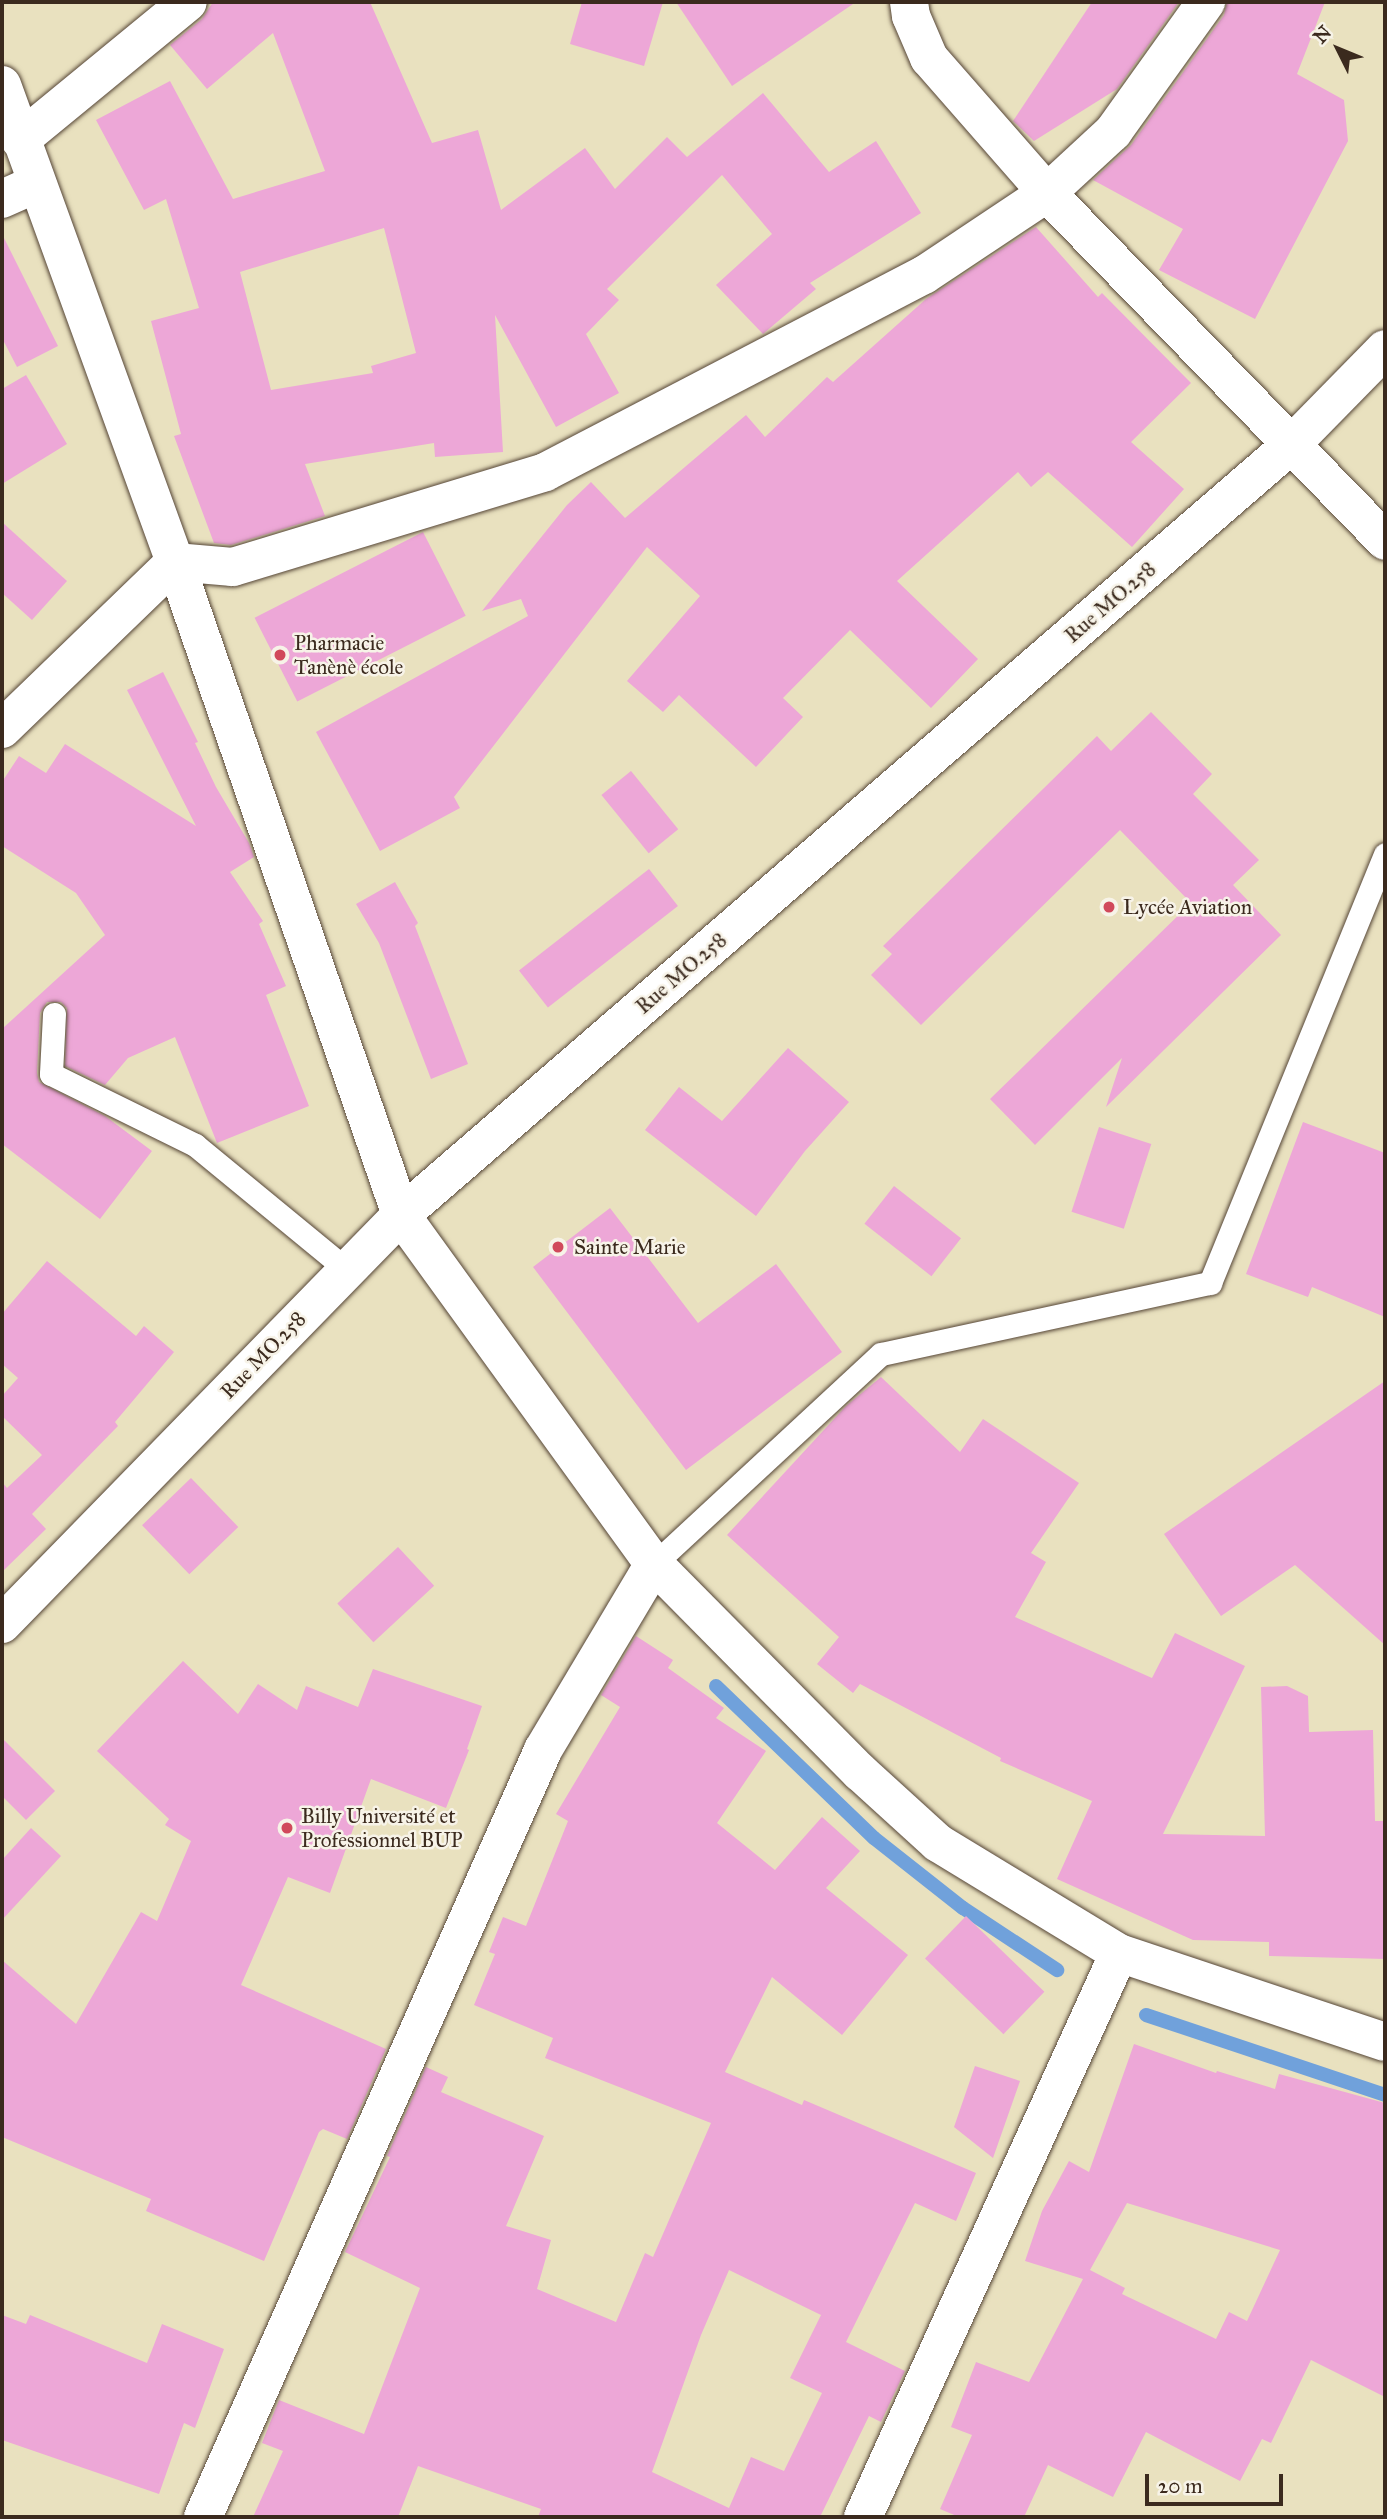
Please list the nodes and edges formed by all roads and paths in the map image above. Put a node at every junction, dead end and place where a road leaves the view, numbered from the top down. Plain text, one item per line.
1 (188, 2) edge
2 (909, 2) edge
3 (1206, 2) edge
4 (2, 85) edge
5 (20, 140) junction
6 (36, 184) junction
7 (1047, 192) junction
8 (2, 199) edge
9 (1385, 349) edge
10 (1291, 445) junction
11 (1385, 541) edge
12 (174, 562) junction
13 (2, 729) edge
14 (1385, 853) edge
15 (54, 1014) dead end
16 (401, 1215) junction
17 (346, 1269) junction
18 (654, 1564) junction
19 (2, 1624) edge
20 (1119, 1953) junction
21 (1385, 2042) edge
22 (203, 2517) edge
23 (863, 2517) edge

1 - 5 street
2 - 7 street
3 - 7 street
4 - 5 street
5 - 6 street
6 - 8 street
6 - 12 street
7 - 10 street
7 - 12 street
9 - 10 street, Rue MO.258
10 - 11 street
10 - 16 street, Rue MO.258
12 - 13 street
12 - 16 street
14 - 18 lane
15 - 17 lane
16 - 17 street, Rue MO.258
16 - 18 street
17 - 19 street, Rue MO.258
18 - 20 street
18 - 22 street
20 - 21 street
20 - 23 street

